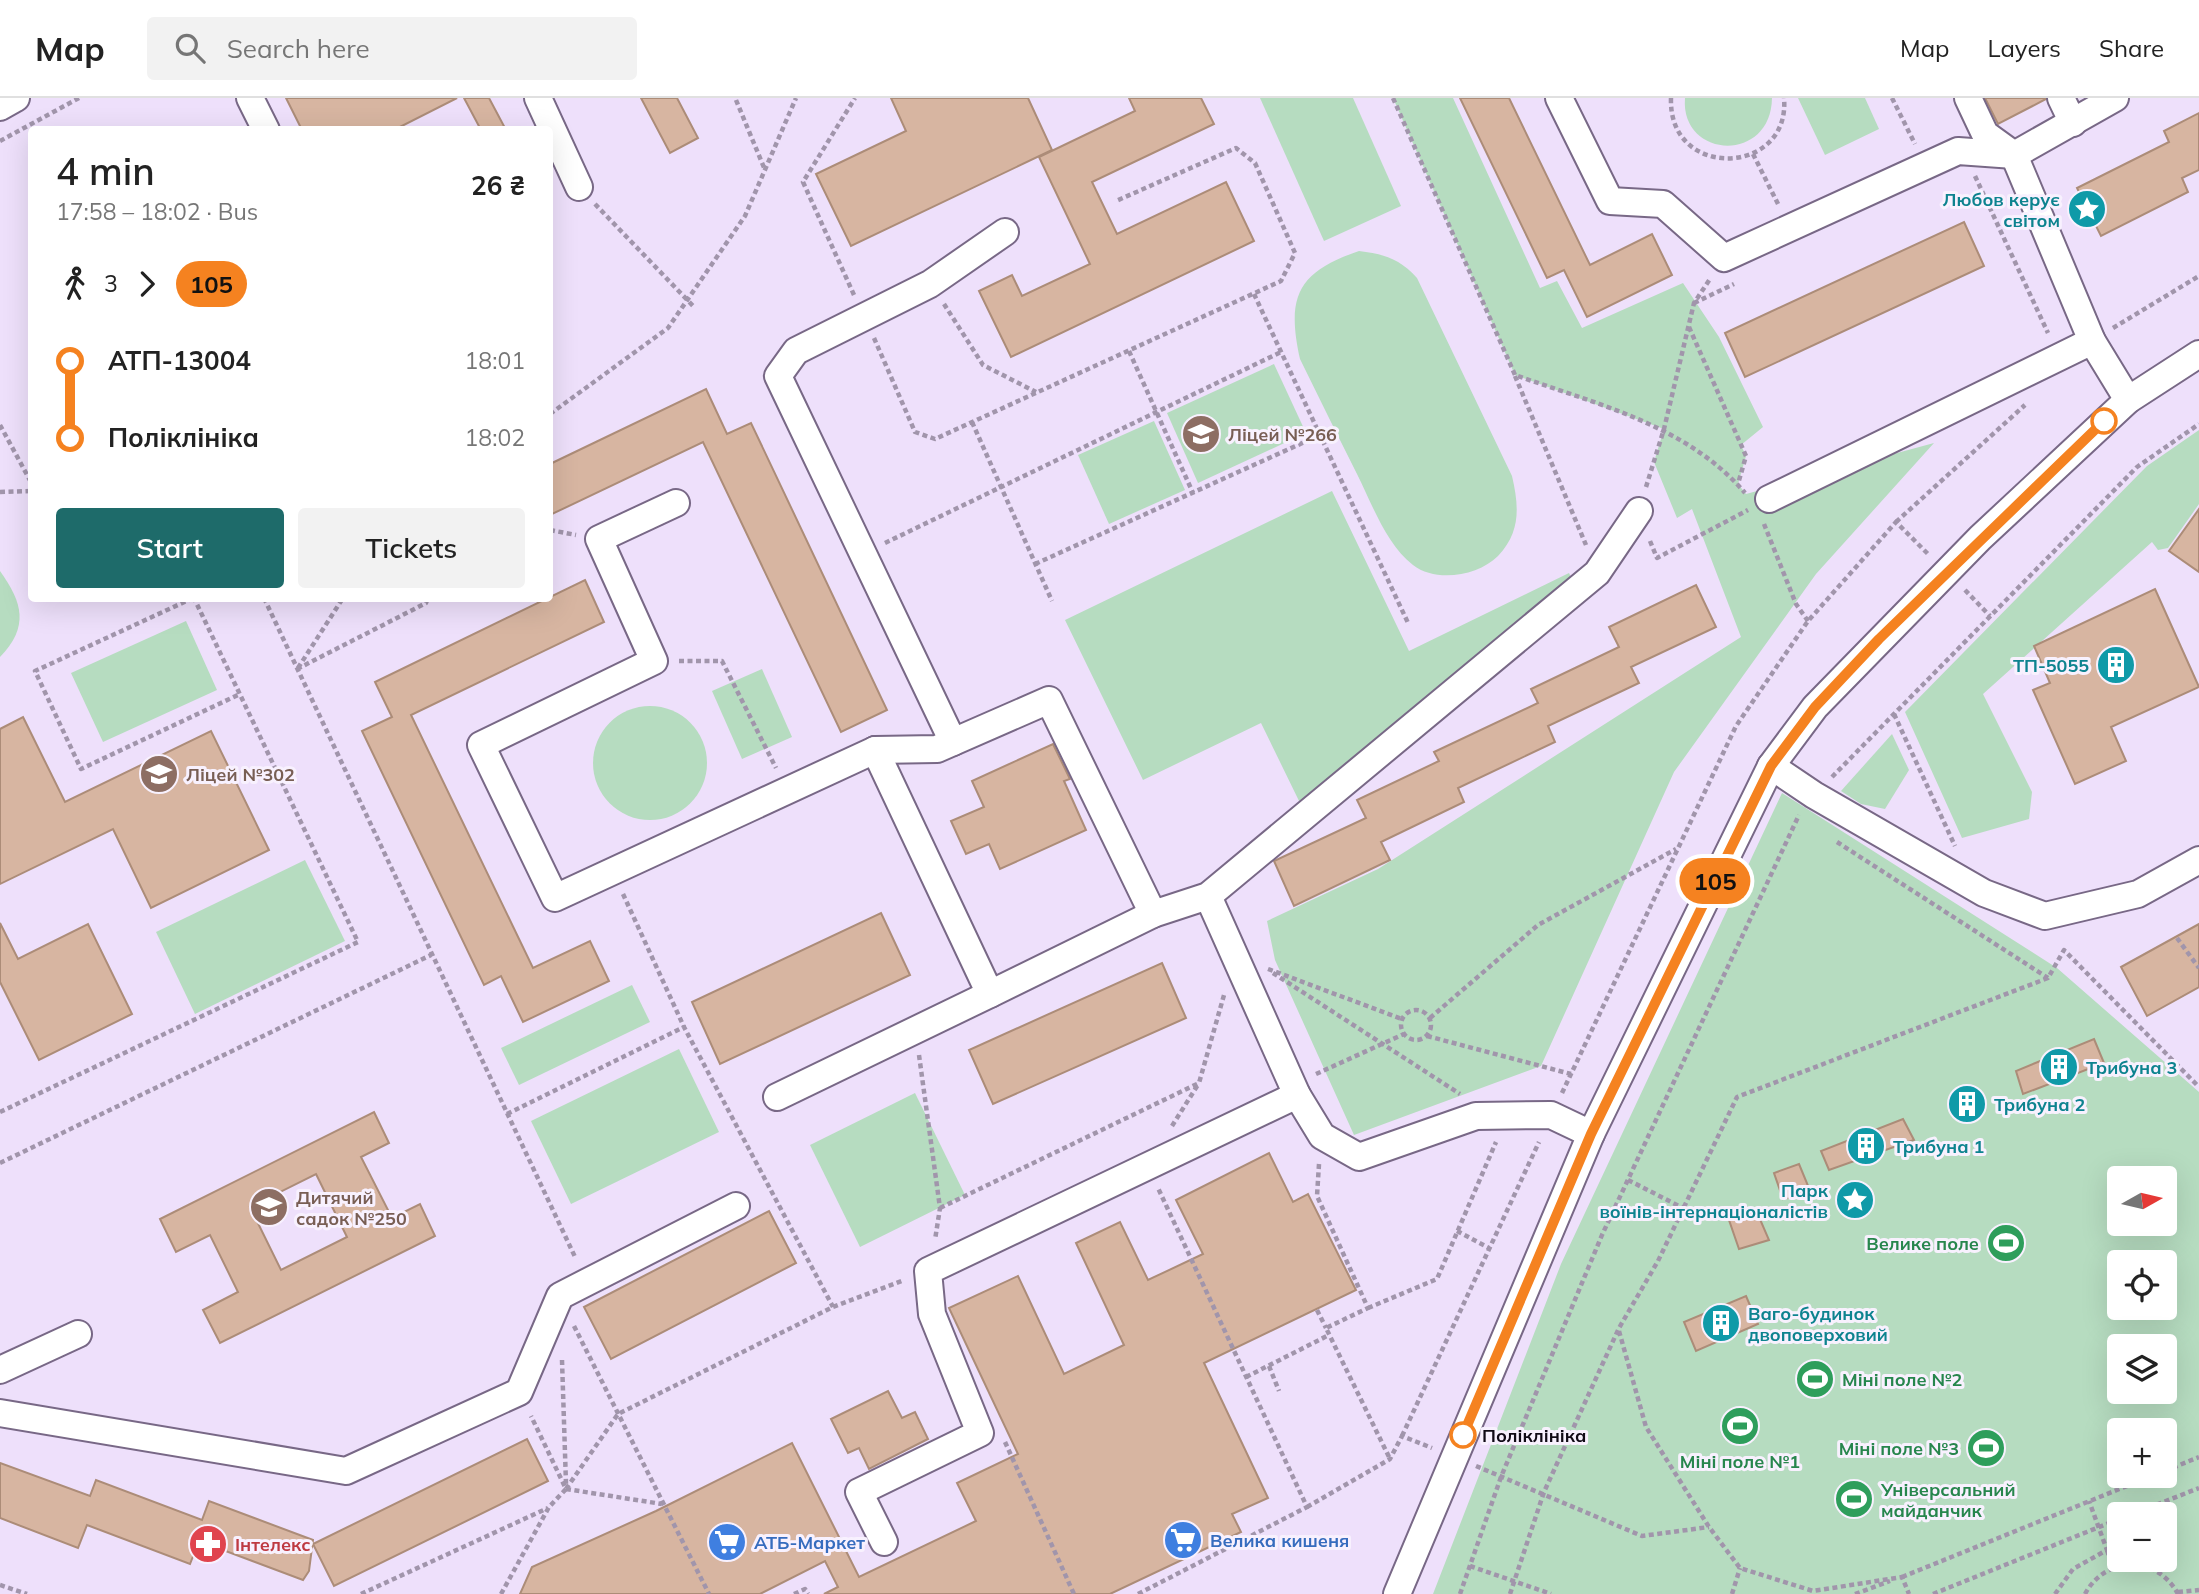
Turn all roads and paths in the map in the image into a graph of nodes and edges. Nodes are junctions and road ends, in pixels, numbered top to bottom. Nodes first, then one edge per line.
1 (16, 98) edge
2 (79, 98) edge
3 (250, 98) edge
4 (538, 98) edge
5 (796, 98) edge
6 (855, 98) edge
7 (1393, 98) edge
8 (1559, 98) edge
9 (1671, 98) edge
10 (1784, 98) edge
11 (1892, 98) edge
12 (1968, 98) edge
13 (2061, 98) edge
14 (2115, 98) edge
15 (736, 100) dead end
16 (0, 107) edge
17 (2073, 123) junction
18 (264, 126) edge
19 (547, 126) edge
20 (0, 141) edge
21 (1753, 154) junction
22 (2014, 155) junction
23 (558, 162) edge
24 (1926, 166) junction
25 (765, 170) junction
26 (1973, 173) dead end
27 (579, 187) joint
28 (1116, 201) dead end
29 (1790, 229) junction
30 (1005, 232) dead end
31 (1724, 258) junction
32 (2199, 276) edge
33 (1745, 279) dead end
34 (930, 284) junction
35 (1254, 294) junction
36 (687, 300) junction
37 (1694, 303) junction
38 (694, 307) dead end
39 (864, 316) junction
40 (1689, 326) junction
41 (2092, 341) junction
42 (1129, 351) junction
43 (1282, 352) junction
44 (2199, 354) edge
45 (2059, 357) junction
46 (1514, 375) junction
47 (1036, 393) junction
48 (2036, 396) dead end
49 (2128, 400) junction
50 (1157, 411) junction
51 (553, 412) edge
52 (972, 422) junction
53 (2199, 424) edge
54 (0, 425) edge
55 (1664, 429) junction
56 (1320, 435) junction
57 (28, 478) edge
58 (1738, 484) junction
59 (999, 486) junction
60 (28, 491) edge
61 (0, 492) edge
62 (1193, 493) junction
63 (1763, 502) junction
64 (676, 503) dead end
65 (1639, 511) junction
66 (1896, 522) dead end
67 (863, 554) junction
68 (1035, 564) junction
69 (1597, 573) junction
70 (1052, 601) dead end
71 (184, 602) edge
72 (195, 602) edge
73 (266, 602) edge
74 (340, 602) edge
75 (426, 602) edge
76 (1808, 621) dead end
77 (1409, 625) dead end
78 (654, 661) junction
79 (297, 669) junction
80 (240, 694) junction
81 (1894, 714) junction
82 (953, 742) junction
83 (875, 750) junction
84 (1771, 766) junction
85 (788, 790) junction
86 (1814, 795) junction
87 (1798, 817) junction
88 (1810, 824) dead end
89 (1832, 839) dead end
90 (1678, 848) dead end
91 (1957, 851) dead end
92 (2199, 860) edge
93 (612, 872) junction
94 (1208, 896) junction
95 (1153, 914) junction
96 (2177, 938) dead end
97 (431, 955) junction
98 (1235, 957) junction
99 (2199, 968) edge
100 (1267, 969) junction
101 (2048, 978) junction
102 (1272, 981) dead end
103 (989, 994) junction
104 (1430, 1018) junction
105 (1402, 1019) junction
106 (684, 1027) junction
107 (916, 1030) junction
108 (1404, 1034) junction
109 (1427, 1036) junction
110 (1381, 1044) junction
111 (1311, 1062) dead end
112 (1316, 1074) junction
113 (1571, 1074) dead end
114 (1321, 1083) dead end
115 (2199, 1087) edge
116 (1297, 1095) junction
117 (1462, 1095) dead end
118 (777, 1097) dead end
119 (0, 1112) edge
120 (507, 1114) junction
121 (1507, 1116) junction
122 (1591, 1134) junction
123 (1322, 1136) junction
124 (0, 1163) edge
125 (1147, 1166) junction
126 (1628, 1180) junction
127 (736, 1206) dead end
128 (940, 1208) junction
129 (1684, 1208) junction
130 (1457, 1231) junction
131 (1489, 1248) dead end
132 (928, 1271) junction
133 (587, 1281) junction
134 (560, 1296) junction
135 (833, 1307) junction
136 (1368, 1308) junction
137 (1317, 1310) dead end
138 (1325, 1328) junction
139 (1619, 1328) junction
140 (78, 1334) dead end
141 (1329, 1335) junction
142 (561, 1351) dead end
143 (1269, 1366) junction
144 (0, 1370) edge
145 (1246, 1377) junction
146 (1279, 1391) dead end
147 (519, 1392) junction
148 (0, 1413) edge
149 (618, 1414) junction
150 (1001, 1433) dead end
151 (1454, 1456) junction
152 (2199, 1457) edge
153 (1390, 1459) junction
154 (2177, 1466) edge
155 (1500, 1477) junction
156 (2122, 1488) edge
157 (2199, 1488) edge
158 (566, 1489) junction
159 (1544, 1492) junction
160 (2089, 1501) junction
161 (2163, 1502) edge
162 (663, 1504) junction
163 (549, 1507) junction
164 (1307, 1507) junction
165 (2107, 1524) edge
166 (1709, 1527) junction
167 (2099, 1527) junction
168 (884, 1542) dead end
169 (2106, 1550) joint
170 (1470, 1566) junction
171 (1741, 1568) junction
172 (2107, 1572) edge
173 (2160, 1572) edge
174 (1902, 1577) junction
175 (1514, 1581) junction
176 (0, 1585) edge
177 (2199, 1590) edge
178 (2178, 1593) edge
179 (27, 1594) edge
180 (361, 1594) edge
181 (501, 1594) edge
182 (709, 1594) edge
183 (793, 1594) edge
184 (808, 1594) edge
185 (1074, 1594) edge
186 (1138, 1594) edge
187 (1397, 1594) edge
188 (1460, 1594) edge
189 (1510, 1594) edge
190 (1516, 1594) edge
191 (1551, 1594) edge
192 (1732, 1594) edge
193 (1855, 1594) edge
194 (1909, 1594) edge
195 (1933, 1594) edge
196 (2054, 1594) edge
197 (2085, 1594) edge

1 - 16 street
2 - 20 path
3 - 18 street
4 - 19 street
5 - 25 path
6 - 39 path
7 - 46 path
8 - 31 street
9 - 21 path
10 - 21 path
11 - 24 path
12 - 22 street
13 - 17 street
14 - 17 street
15 - 25 path
17 - 22 street
21 - 29 path
22 - 24 street
22 - 41 street
23 - 27 street
24 - 29 street
25 - 36 path
26 - 45 path
27 - 36 path
28 - 35 path
29 - 31 street
30 - 34 street
31 - 37 path
32 - 41 path
33 - 37 path
34 - 39 street
34 - 47 path
35 - 42 path
35 - 43 path
36 - 38 path
36 - 51 path
37 - 40 path
39 - 52 path
39 - 67 street
40 - 55 path
40 - 58 path
41 - 45 street
41 - 49 street
42 - 47 path
42 - 50 path
43 - 50 path
43 - 56 path
44 - 49 street
45 - 63 street
46 - 55 path
46 - 69 path
47 - 52 path
48 - 66 path
49 - 84 street
50 - 59 path
50 - 62 path
52 - 59 path
53 - 81 path
54 - 57 path
55 - 58 path
55 - 65 path
56 - 62 path
56 - 77 path
58 - 63 path
59 - 67 path
59 - 68 path
60 - 61 path
62 - 68 path
63 - 65 path
63 - 76 path
64 - 78 street
65 - 69 street
67 - 82 street
68 - 70 path
69 - 94 street
71 - 80 path
72 - 80 path
73 - 79 path
74 - 79 path
75 - 79 path
78 - 85 path
78 - 93 street
79 - 97 path
80 - 119 path
81 - 86 path
81 - 91 path
82 - 83 street
82 - 95 street
83 - 85 street
83 - 103 street
84 - 86 street
84 - 122 street
85 - 93 street
86 - 87 path
86 - 92 street
87 - 88 path
87 - 126 path
89 - 101 path
90 - 104 path
93 - 106 path
94 - 95 street
94 - 98 street
95 - 103 street
96 - 99 path
97 - 120 path
97 - 124 path
98 - 100 path
98 - 116 street
98 - 128 path
100 - 102 path
100 - 105 path
100 - 110 path
101 - 115 path
101 - 129 path
103 - 107 street
104 - 105 path
104 - 109 path
105 - 108 path
106 - 120 path
106 - 135 path
107 - 118 street
107 - 128 path
108 - 109 path
108 - 110 path
109 - 113 path
110 - 112 path
110 - 117 path
111 - 112 path
112 - 114 path
116 - 123 street
116 - 125 street
120 - 133 path
121 - 122 street
121 - 123 street
121 - 130 path
122 - 151 street
123 - 136 path
125 - 132 street
125 - 145 path
126 - 129 path
126 - 155 path
127 - 133 street
128 - 132 path
129 - 139 path
130 - 131 path
130 - 136 path
132 - 135 path
132 - 168 street
133 - 134 street
134 - 147 street
134 - 149 path
135 - 149 path
136 - 138 path
137 - 138 path
138 - 141 path
139 - 159 path
139 - 166 path
140 - 144 street
141 - 143 path
141 - 153 path
142 - 158 path
143 - 145 path
143 - 146 path
145 - 164 path
147 - 148 street
147 - 158 path
149 - 158 path
149 - 162 path
150 - 185 path
151 - 153 path
151 - 155 path
151 - 187 street
152 - 154 path
153 - 164 path
155 - 159 path
155 - 170 path
156 - 160 path
157 - 161 path
158 - 162 path
158 - 163 path
159 - 166 path
159 - 175 path
160 - 167 path
160 - 174 path
162 - 182 path
163 - 180 path
163 - 181 path
164 - 186 path
165 - 167 path
166 - 171 path
167 - 169 path
167 - 195 path
169 - 196 path
170 - 175 path
170 - 188 path
171 - 174 path
171 - 192 path
172 - 197 path
173 - 178 path
174 - 193 path
174 - 194 path
175 - 189 path
175 - 190 path
175 - 191 path
176 - 179 path
177 - 178 path
183 - 184 path

